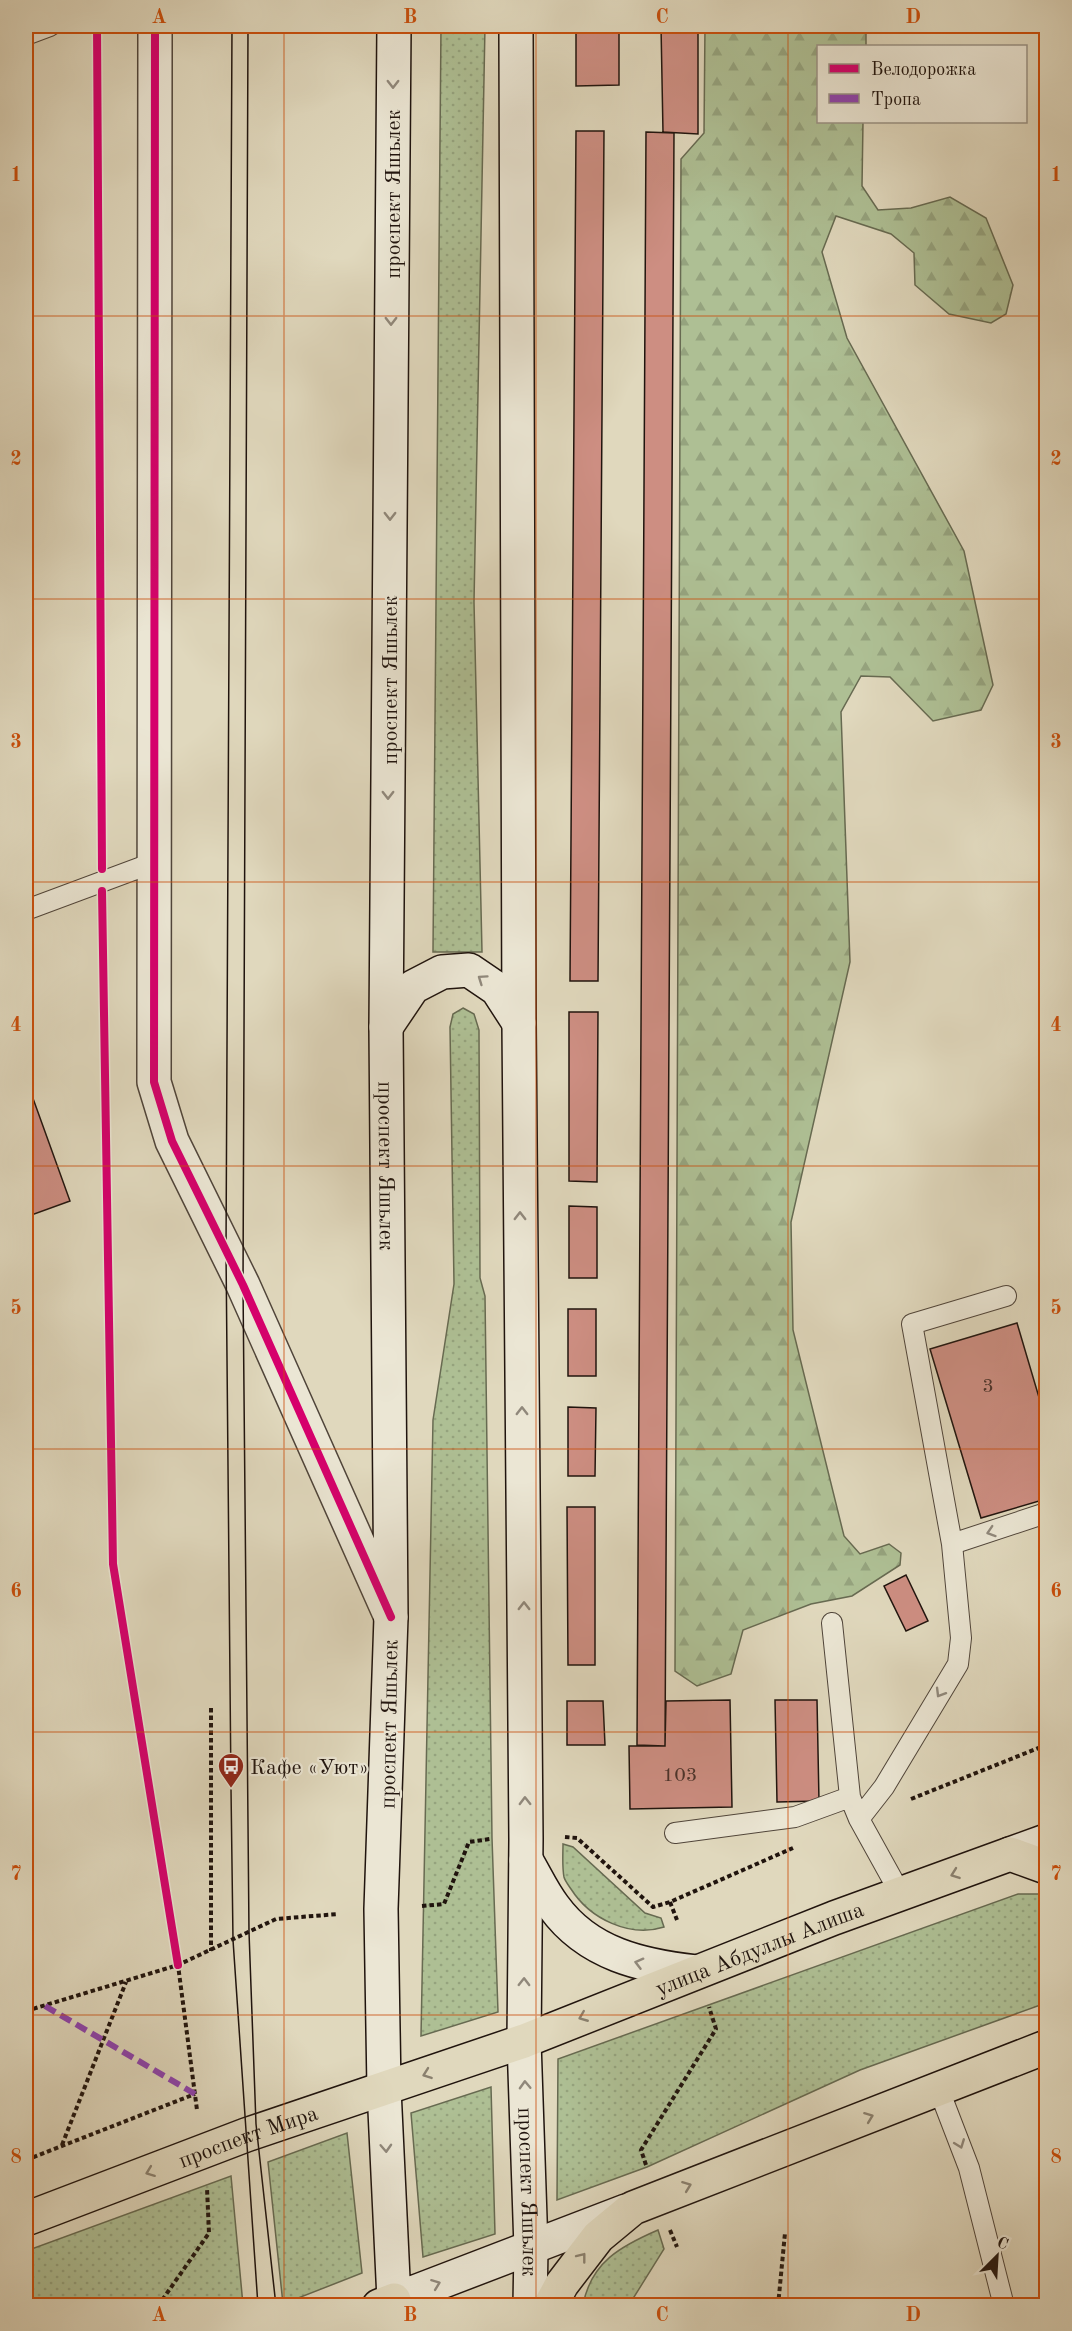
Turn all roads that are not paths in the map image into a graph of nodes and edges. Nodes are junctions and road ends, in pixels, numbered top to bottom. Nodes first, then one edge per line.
1 (50, 26) edge
2 (155, 26) edge
3 (394, 26) edge
4 (516, 26) edge
5 (26, 35) edge
6 (155, 862) junction
7 (26, 910) edge
8 (519, 1023) junction
9 (386, 1027) junction
10 (1006, 1296) dead end
11 (1047, 1513) edge
12 (952, 1544) junction
13 (390, 1617) junction
14 (832, 1623) dead end
15 (850, 1797) junction
16 (860, 1819) junction
17 (675, 1833) dead end
18 (1047, 1841) edge
19 (1010, 1854) junction
20 (525, 1859) junction
21 (1047, 1867) edge
22 (900, 1893) junction
23 (696, 1972) junction
24 (524, 2041) junction
25 (1047, 2047) edge
26 (471, 2058) joint
27 (384, 2089) junction
28 (939, 2090) junction
29 (633, 2208) junction
30 (26, 2219) edge
31 (531, 2248) junction
32 (389, 2304) edge
33 (530, 2306) edge
34 (550, 2306) edge
35 (1004, 2306) edge

1 - 5 lane
2 - 6 main road
3 -> 9 main road, проспект Яшьлек
4 - 8 main road, проспект Яшьлек
6 - 7 lane
6 - 13 main road
8 -> 9 main road
20 -> 8 main road, проспект Яшьлек
9 - 13 main road, проспект Яшьлек
10 - 12 lane
11 -> 12 lane
12 -> 16 lane
13 - 27 main road, проспект Яшьлек
14 - 15 lane
15 - 16 lane
15 - 17 lane
16 - 22 lane
18 - 19 main road, улица Абдуллы Алиша
19 - 21 main road
19 -> 22 main road, улица Абдуллы Алиша
23 -> 20 main road
24 -> 20 main road, проспект Яшьлек
22 - 23 main road, улица Абдуллы Алиша
23 -> 24 main road, улица Абдуллы Алиша
24 - 26 main road, улица Абдуллы Алиша
31 -> 24 main road, проспект Яшьлек
25 - 28 main road
26 -> 27 main road, проспект Мира
27 -> 30 main road, проспект Мира
27 -> 32 main road, проспект Яшьлек
29 -> 28 main road
28 -> 35 lane
29 - 31 main road
34 -> 29 main road
32 -> 31 main road
31 - 33 main road, проспект Яшьлек

